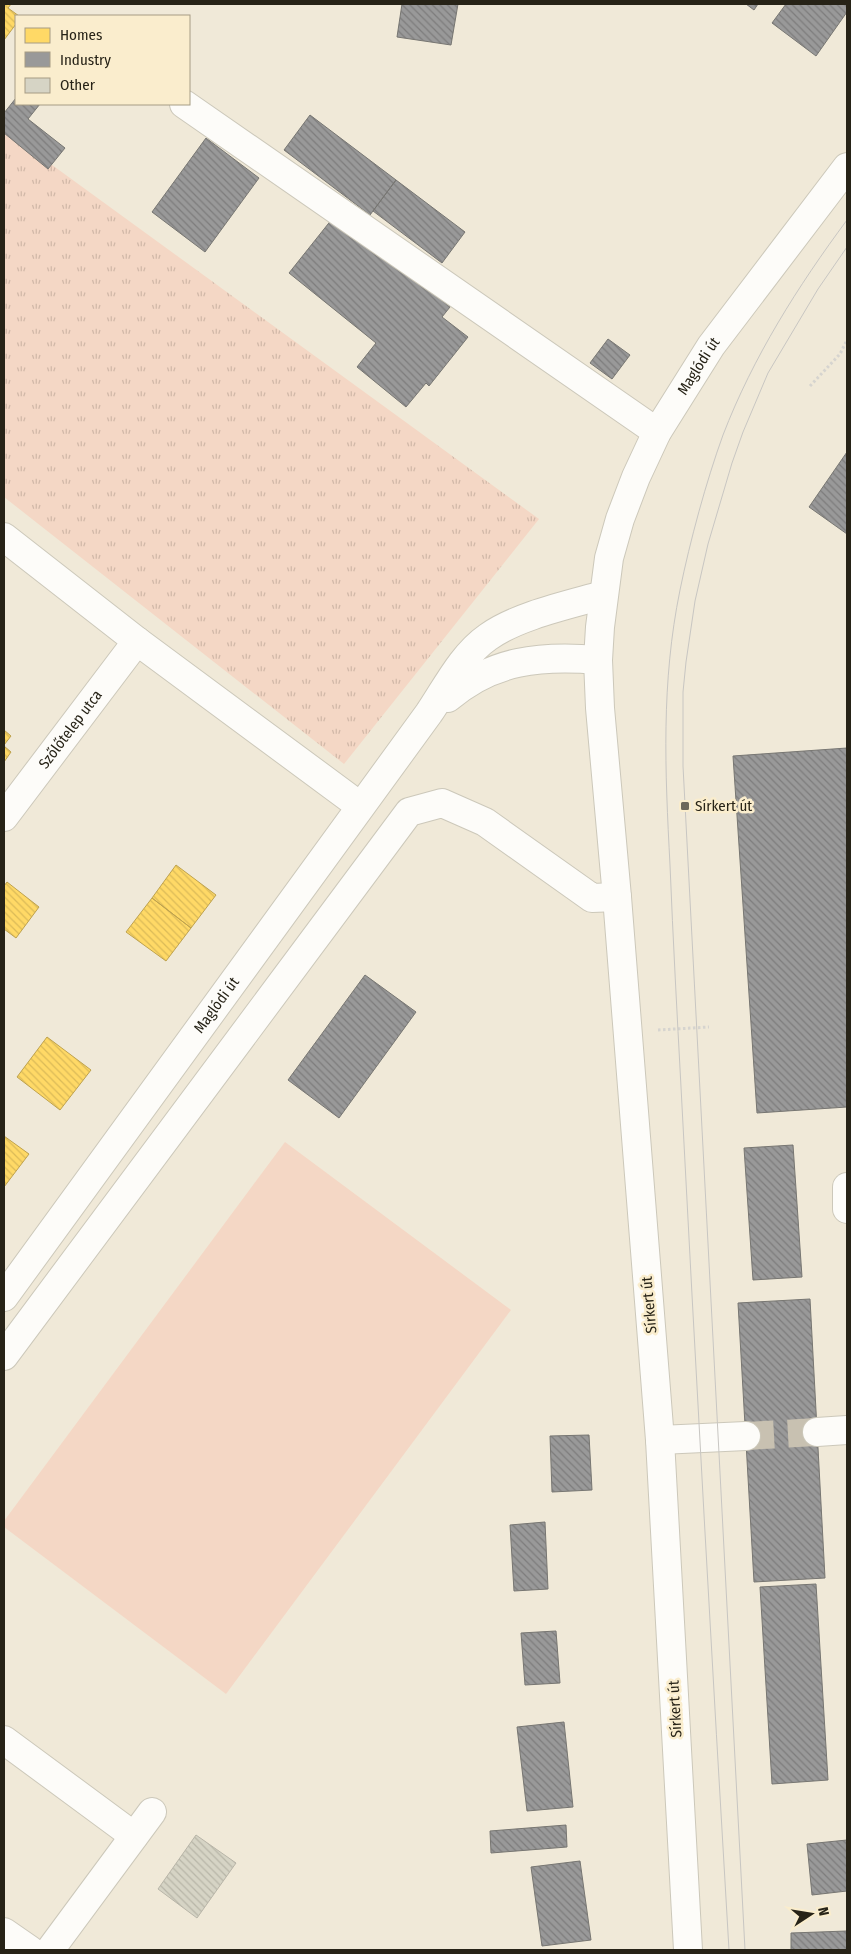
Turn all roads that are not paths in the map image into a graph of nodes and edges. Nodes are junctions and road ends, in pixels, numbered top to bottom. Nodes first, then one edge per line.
1 (185, 105) edge
2 (847, 167) edge
3 (656, 432) junction
4 (4, 536) edge
5 (603, 595) junction
6 (137, 641) junction
7 (598, 660) junction
8 (429, 713) junction
9 (360, 806) junction
10 (4, 817) edge
11 (617, 897) junction
12 (847, 1187) edge
13 (847, 1209) edge
14 (4, 1297) edge
15 (4, 1356) edge
16 (847, 1430) edge
17 (817, 1432) tunnel mouth
18 (746, 1436) tunnel mouth
19 (660, 1440) junction
20 (4, 1740) edge
21 (152, 1812) dead end
22 (134, 1836) junction
23 (4, 1932) edge
24 (30, 1950) edge
25 (50, 1950) edge
26 (688, 1950) edge

1 - 3 street
2 - 3 street, Maglódi út
3 - 5 street, Maglódi út
4 - 6 street
5 - 7 street, Maglódi út
5 - 8 street, Maglódi út
6 - 9 street
6 - 10 street, Szőlőtelep utca
7 - 8 street, Maglódi út
7 - 11 street, Sírkert út
8 - 9 street, Maglódi út
9 - 14 street, Maglódi út
11 - 15 street
11 - 19 street, Sírkert út
12 - 13 street
16 - 17 street
18 - 19 street
19 - 26 street, Sírkert út
20 - 22 street
21 - 22 street
22 - 25 street
23 - 24 street

